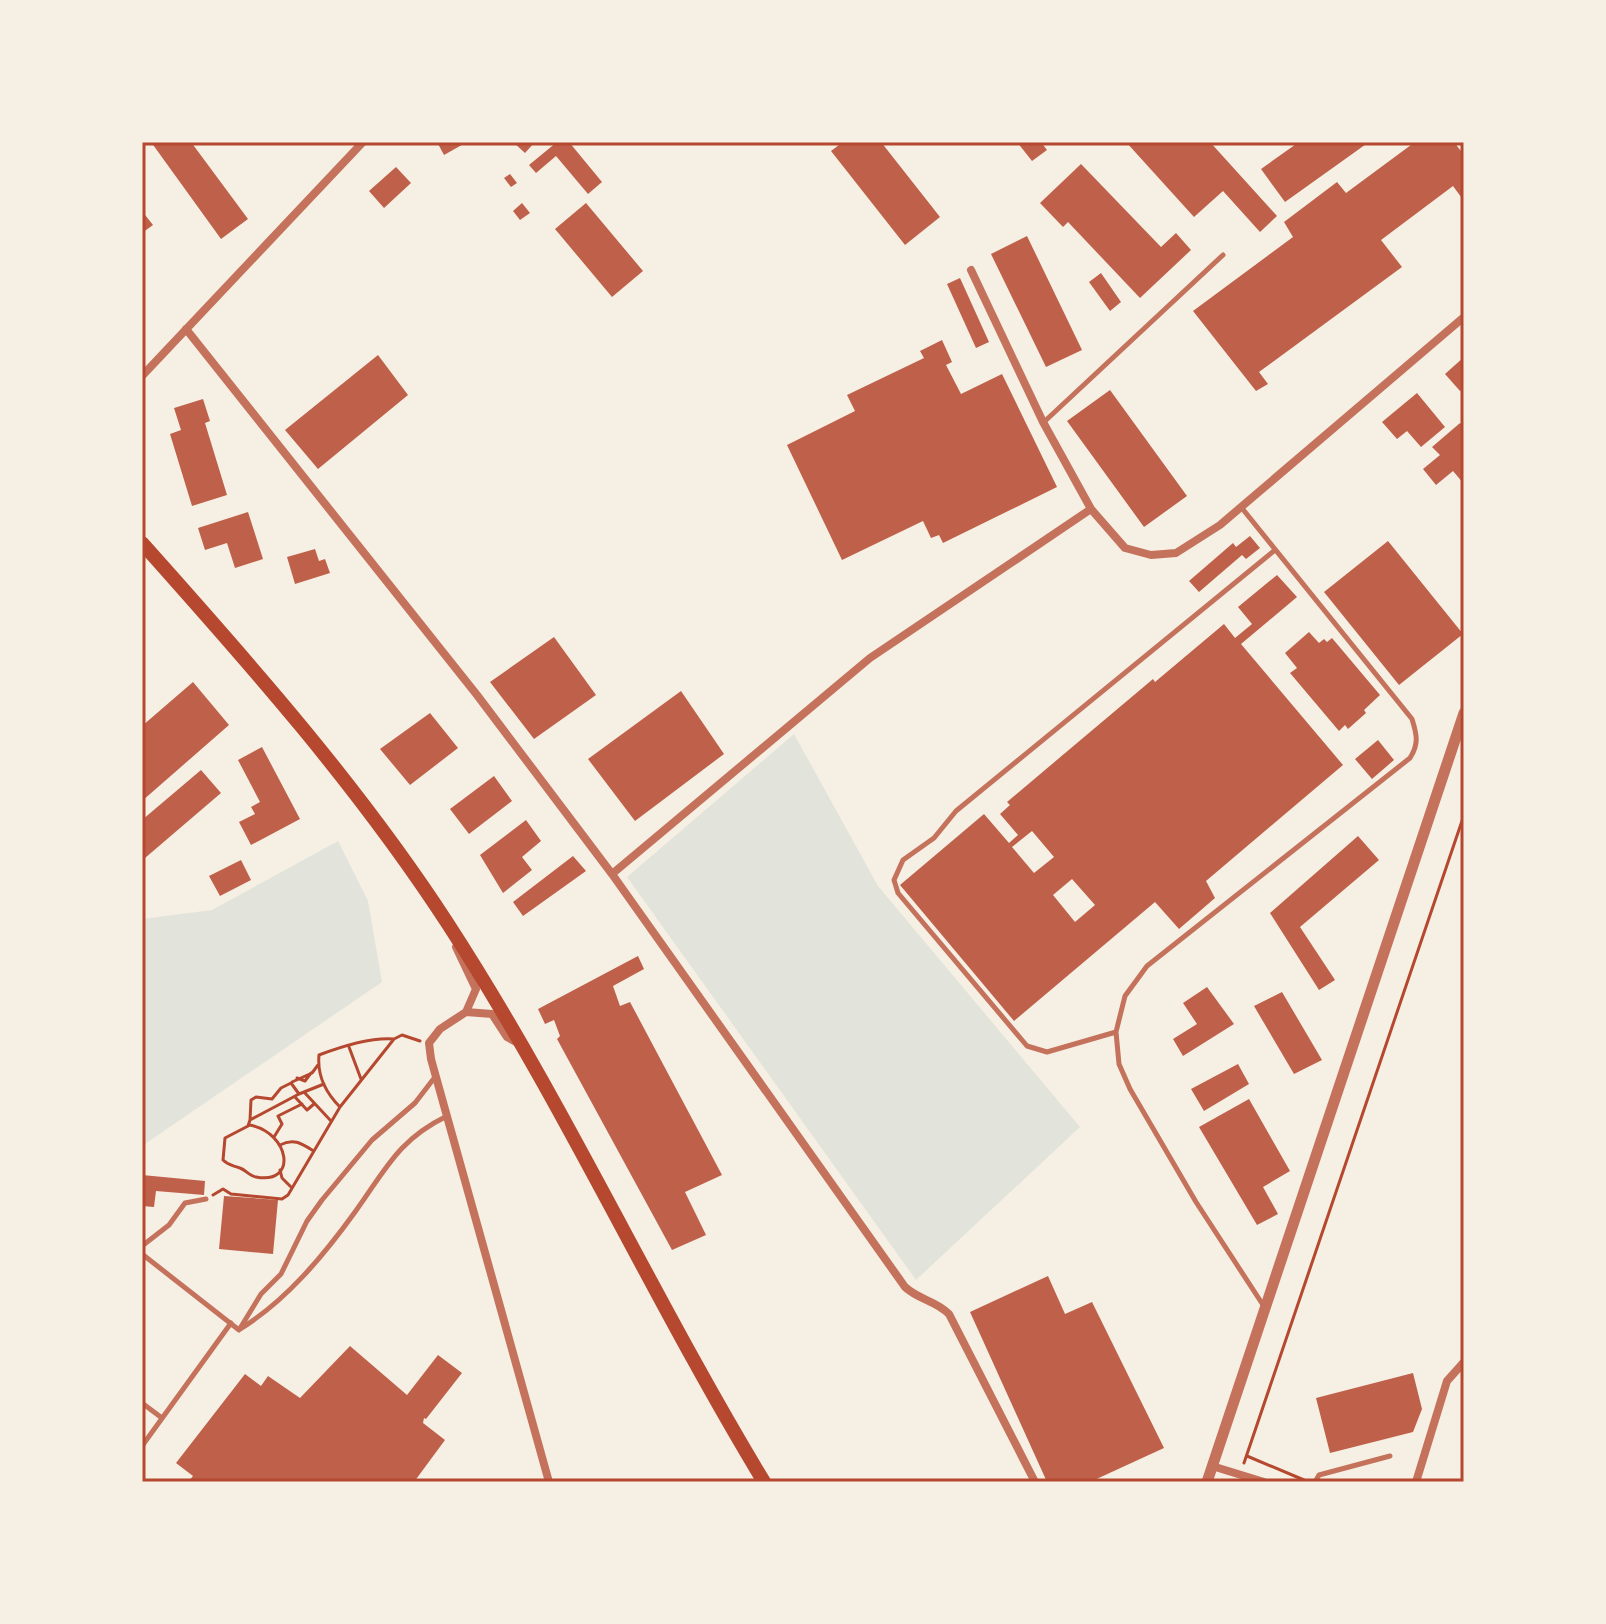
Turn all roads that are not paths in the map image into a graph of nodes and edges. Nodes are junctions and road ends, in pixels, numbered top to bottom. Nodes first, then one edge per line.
1 (363, 142) edge
2 (1223, 255) dead end
3 (971, 270) dead end
4 (1464, 317) edge
5 (186, 329) junction
6 (142, 376) edge
7 (1043, 422) junction
8 (1241, 507) junction
9 (1091, 509) junction
10 (142, 543) edge
11 (1275, 550) junction
12 (1464, 713) edge
13 (612, 874) junction
14 (449, 925) junction
15 (466, 1012) junction
16 (1116, 1032) junction
17 (523, 1045) junction
18 (436, 1076) junction
19 (447, 1116) junction
20 (206, 1199) road end
21 (142, 1246) edge
22 (142, 1254) edge
23 (1266, 1309) junction
24 (231, 1323) junction
25 (239, 1330) junction
26 (1464, 1362) edge
27 (142, 1403) edge
28 (162, 1418) junction
29 (142, 1446) edge
30 (1390, 1456) dead end
31 (1212, 1466) junction
32 (549, 1482) edge
33 (764, 1482) edge
34 (1035, 1482) edge
35 (1207, 1482) edge
36 (1264, 1482) edge
37 (1315, 1482) edge
38 (1416, 1482) edge

1 - 5 street
2 - 7 lane
3 - 7 street
4 - 8 street
5 - 6 street
5 - 13 street
7 - 9 street
8 - 9 street
8 - 11 lane
9 - 13 street
10 - 14 main road
11 - 16 lane
11 - 16 lane
12 - 23 street
13 - 34 street
14 - 15 street
14 - 17 main road
15 - 17 street
15 - 18 street
16 - 23 lane
17 - 33 main road
18 - 19 street
18 - 25 lane
19 - 25 lane
19 - 32 street
20 - 21 lane
22 - 24 lane
23 - 31 street
24 - 25 lane
24 - 28 lane
26 - 38 street
27 - 28 lane
28 - 29 lane
30 - 37 lane
31 - 35 street
31 - 36 street

